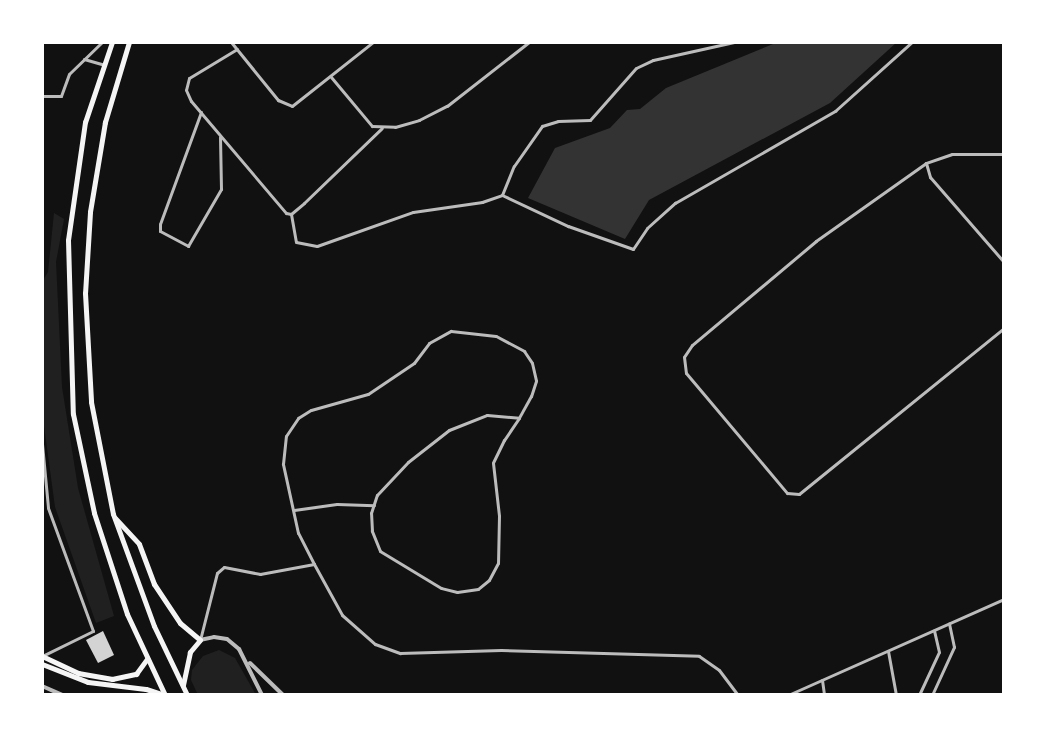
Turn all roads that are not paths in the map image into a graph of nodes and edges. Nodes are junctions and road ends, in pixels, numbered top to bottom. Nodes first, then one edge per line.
1 (102, 42) edge
2 (112, 42) edge
3 (129, 42) edge
4 (231, 42) edge
5 (373, 42) edge
6 (529, 42) edge
7 (734, 42) edge
8 (912, 42) edge
9 (237, 49) junction
10 (84, 59) junction
11 (102, 64) junction
12 (331, 77) junction
13 (42, 96) edge
14 (201, 112) junction
15 (382, 128) junction
16 (220, 134) junction
17 (1004, 154) edge
18 (926, 163) junction
19 (502, 195) junction
20 (291, 214) junction
21 (1004, 262) edge
22 (1004, 328) edge
23 (519, 418) junction
24 (42, 444) edge
25 (374, 505) junction
26 (48, 508) junction
27 (292, 510) junction
28 (42, 511) edge
29 (113, 514) junction
30 (314, 564) junction
31 (1004, 599) edge
32 (949, 624) junction
33 (934, 631) junction
34 (200, 640) junction
35 (888, 651) junction
36 (42, 656) edge
37 (147, 659) junction
38 (248, 662) junction
39 (42, 664) edge
40 (822, 680) junction
41 (42, 686) edge
42 (182, 687) junction
43 (262, 693) edge
44 (62, 695) edge
45 (164, 695) edge
46 (187, 695) edge
47 (283, 695) edge
48 (738, 695) edge
49 (788, 695) edge
50 (824, 695) edge
51 (896, 695) edge
52 (919, 695) edge
53 (932, 695) edge

1 - 10 street
2 - 11 main road
3 - 29 main road
4 - 9 street
5 - 12 street
6 - 15 street
7 - 19 street
8 - 19 street
9 - 12 street
9 - 14 street
10 - 11 street
10 - 13 street
11 - 37 main road
12 - 15 street
14 - 16 street
14 - 16 street
15 - 20 street
16 - 20 street
17 - 18 street
18 - 21 street
18 - 22 street
19 - 20 street
23 - 25 street
23 - 25 street
23 - 27 street
24 - 26 street
25 - 27 street
26 - 28 street
26 - 36 street
27 - 30 street
29 - 34 main road
29 - 42 main road
30 - 34 street
30 - 48 street
31 - 32 street
32 - 33 street
32 - 53 street
33 - 35 street
33 - 52 street
34 - 38 street
34 - 42 main road
35 - 40 street
35 - 51 street
36 - 37 main road
37 - 45 main road
38 - 43 street
38 - 47 street
39 - 45 main road
40 - 49 street
40 - 50 street
41 - 44 street
42 - 46 main road

